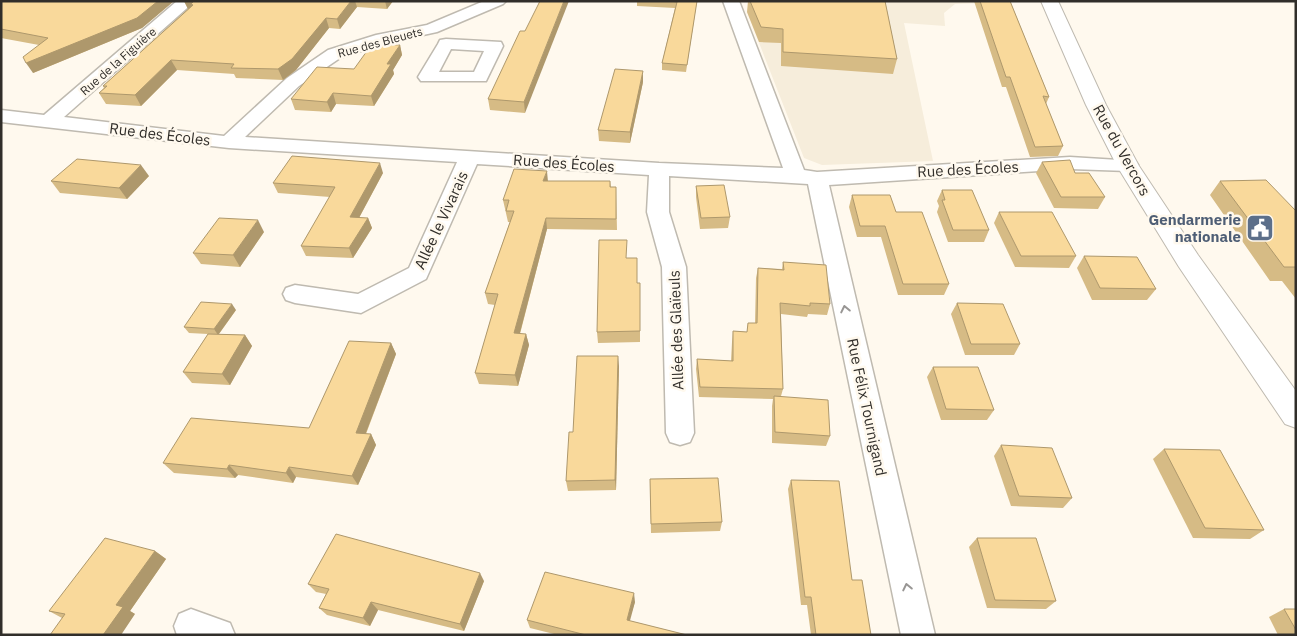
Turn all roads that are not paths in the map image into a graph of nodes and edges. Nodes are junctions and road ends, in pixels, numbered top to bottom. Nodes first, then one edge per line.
1 (188, 1) edge
2 (498, 1) edge
3 (730, 1) edge
4 (1049, 1) edge
5 (432, 29) junction
6 (446, 44) dead end
7 (1, 116) edge
8 (49, 121) junction
9 (229, 142) junction
10 (470, 157) junction
11 (1128, 165) junction
12 (660, 169) junction
13 (806, 177) junction
14 (295, 294) dead end
15 (1296, 415) edge
16 (680, 433) dead end
17 (918, 635) edge

1 - 8 street, Rue de la Figuière
2 - 5 street, Rue des Bleuets
3 - 13 street, Rue Félix Tournigand
4 - 11 street, Rue du Vercors
5 - 6 street
5 - 9 street, Rue des Bleuets
7 - 8 street, Rue des Écoles
8 - 9 street, Rue des Écoles
9 - 10 street, Rue des Écoles
10 - 12 street, Rue des Écoles
10 - 14 street, Allée le Vivarais
11 - 13 street, Rue des Écoles
11 - 15 street, Rue du Vercors
12 - 13 street, Rue des Écoles
12 - 16 street, Allée des Glaïeuls
17 -> 13 street, Rue Félix Tournigand

